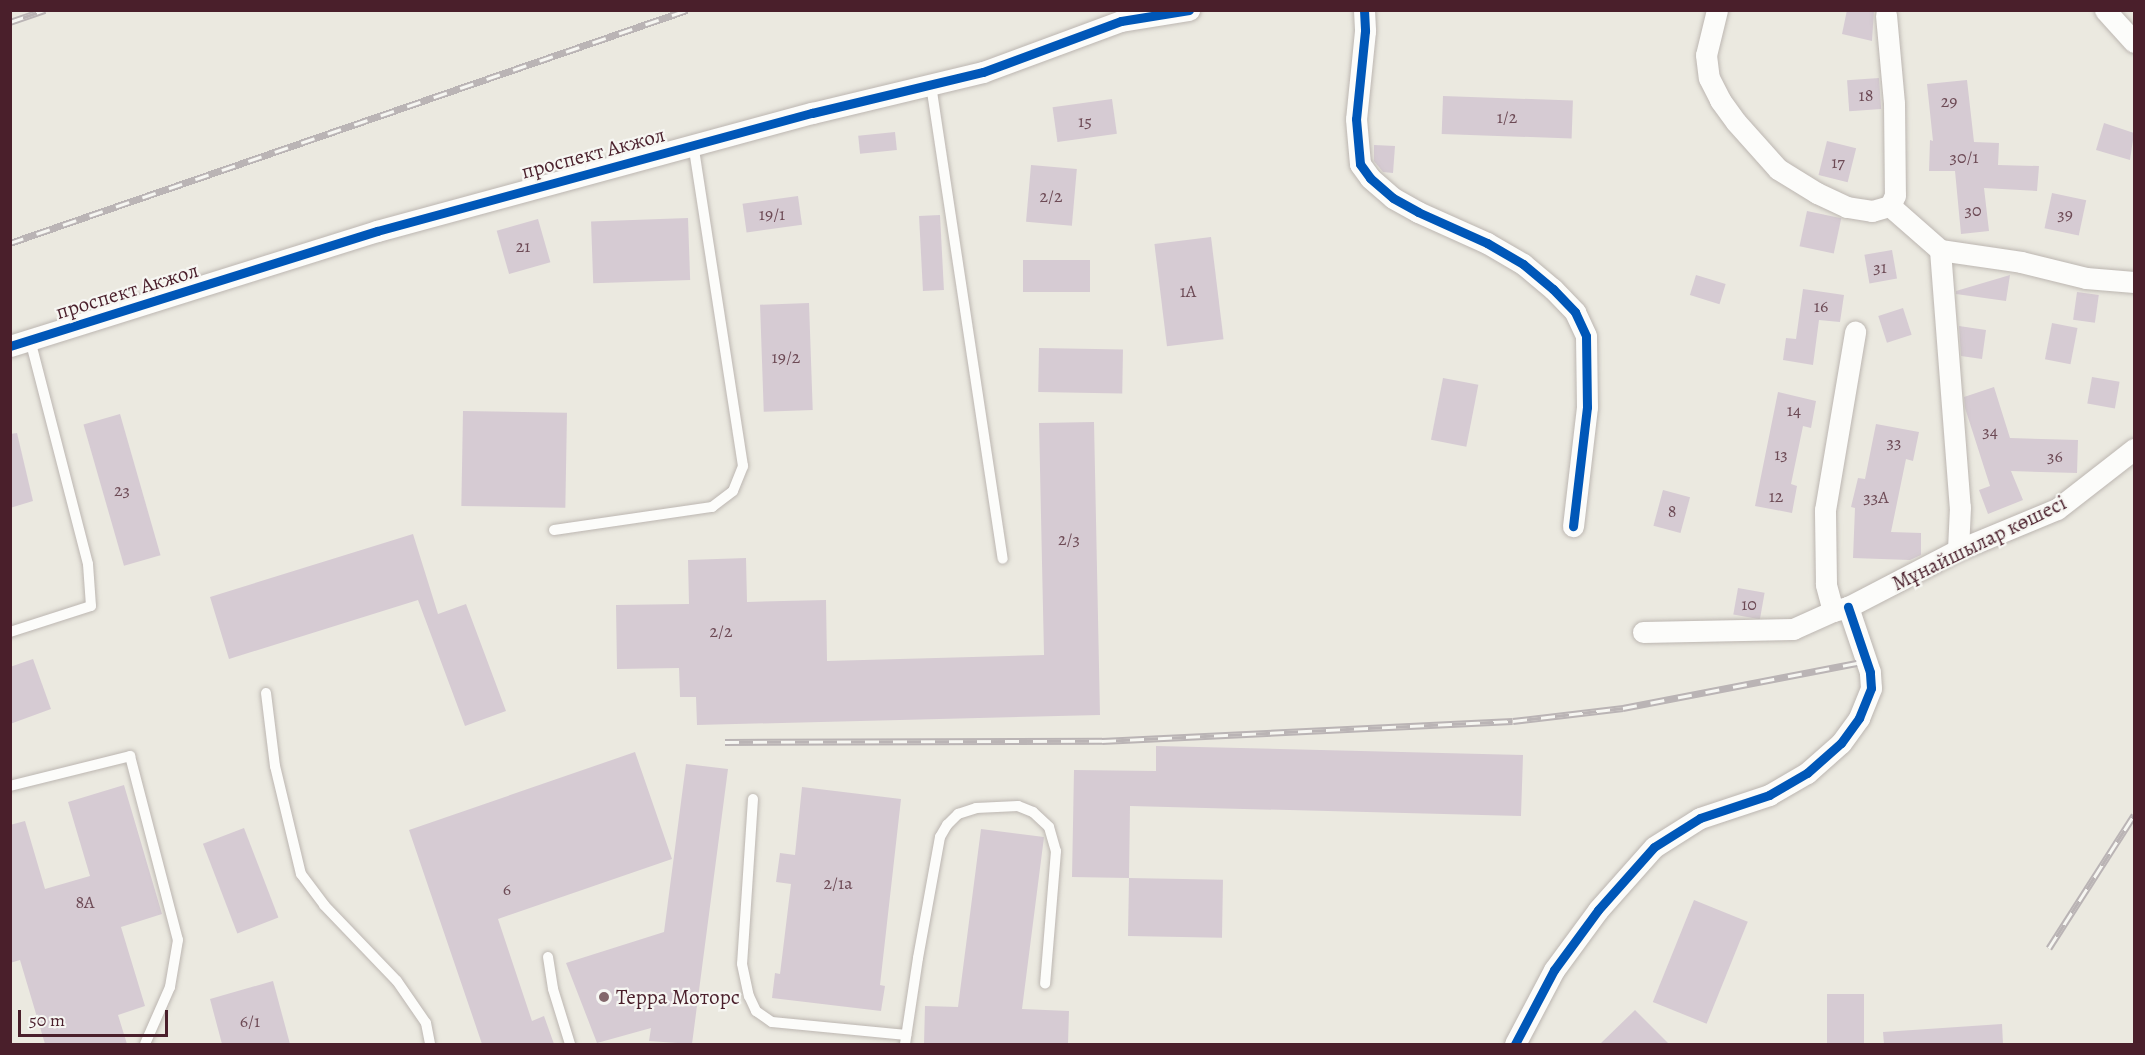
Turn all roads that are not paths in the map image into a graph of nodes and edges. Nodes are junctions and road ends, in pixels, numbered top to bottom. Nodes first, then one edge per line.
1 (1189, 10) edge
2 (1364, 10) edge
3 (1717, 10) edge
4 (2105, 10) edge
5 (1886, 15) dead end
6 (2134, 42) edge
7 (931, 85) junction
8 (693, 144) junction
9 (1890, 206) junction
10 (1940, 250) junction
11 (2134, 282) edge
12 (1855, 332) dead end
13 (20, 343) edge
14 (2134, 449) edge
15 (1573, 526) dead end
16 (554, 530) dead end
17 (1958, 550) junction
18 (1003, 559) dead end
19 (1840, 609) junction
20 (10, 632) edge
21 (1643, 632) dead end
22 (266, 693) dead end
23 (10, 786) edge
24 (753, 799) dead end
25 (548, 957) dead end
26 (1046, 984) dead end
27 (906, 1040) edge
28 (145, 1044) edge
29 (430, 1044) edge
30 (570, 1044) edge
31 (1515, 1044) edge

1 - 7 street, проспект Акжол
2 - 15 street
3 - 9 street
4 - 6 street
5 - 9 street
7 - 8 street, проспект Акжол
7 - 18 lane
8 - 13 street, проспект Акжол
8 - 16 lane
9 - 10 street
10 - 11 street
10 - 17 street
12 - 19 street
13 - 20 lane
14 - 17 street, Мұнайшылар көшесі
17 - 19 street, Мұнайшылар көшесі
19 - 21 street, Мұнайшылар көшесі
19 - 31 street
22 - 29 lane
23 - 28 lane
24 - 27 lane
25 - 30 lane
26 - 27 lane

